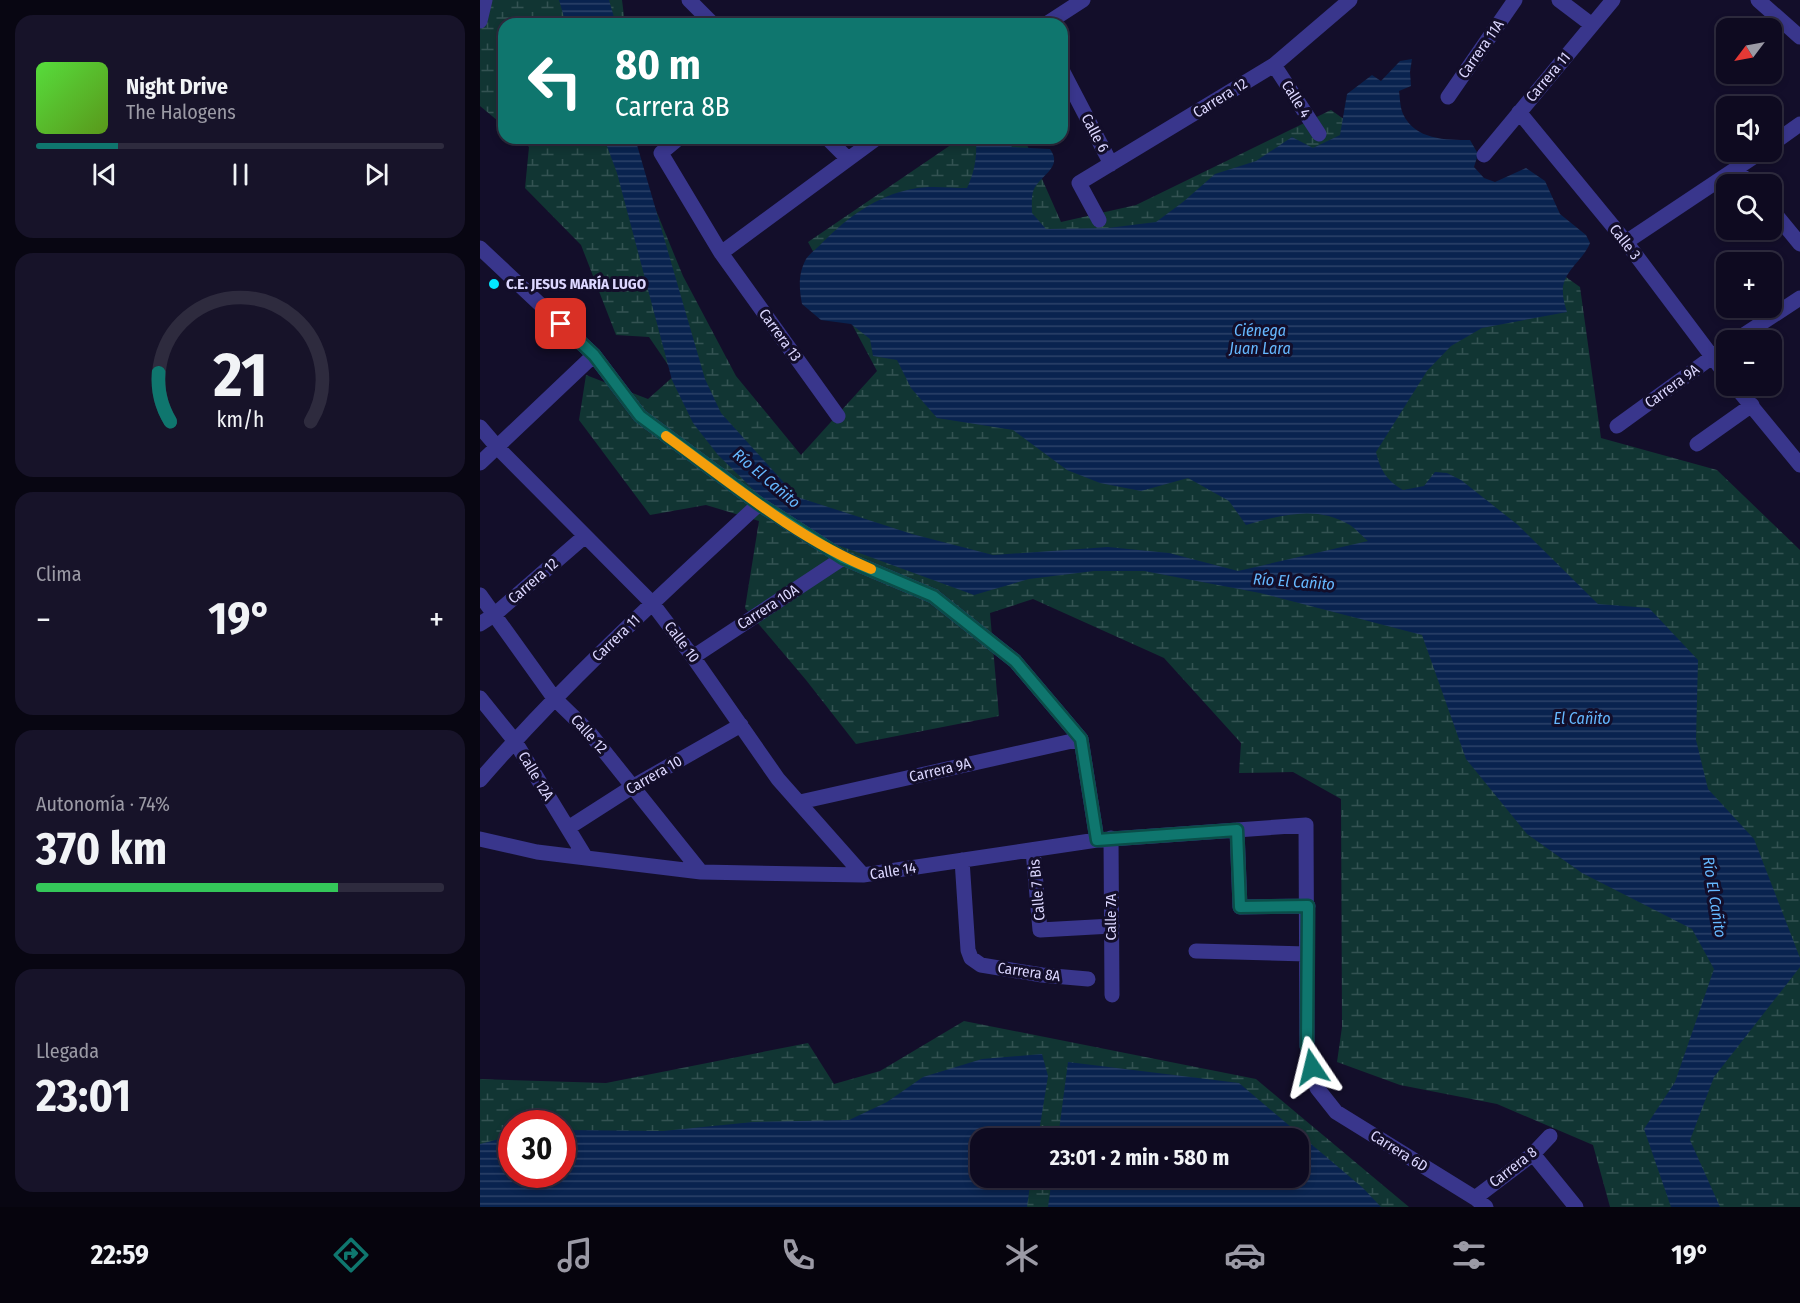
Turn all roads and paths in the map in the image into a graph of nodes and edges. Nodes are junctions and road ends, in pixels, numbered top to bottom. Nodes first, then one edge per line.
1 (485, 0) edge
2 (689, 0) edge
3 (1083, 0) edge
4 (1350, 0) edge
5 (1515, 0) edge
6 (1559, 0) edge
7 (1613, 0) edge
8 (1758, 0) edge
9 (708, 18) edge
10 (1055, 18) edge
11 (480, 21) edge
12 (1592, 25) junction
13 (1800, 37) edge
14 (1274, 64) junction
15 (1068, 82) edge
16 (1448, 97) dead end
17 (1519, 112) junction
18 (1800, 124) edge
19 (1319, 134) dead end
20 (1782, 137) edge
21 (672, 144) edge
22 (833, 144) edge
23 (869, 144) edge
24 (1484, 155) dead end
25 (848, 159) junction
26 (1746, 162) edge
27 (1111, 164) junction
28 (1736, 169) junction
29 (1741, 174) edge
30 (1099, 220) dead end
31 (1782, 222) edge
32 (1626, 242) junction
33 (1800, 244) edge
34 (480, 248) edge
35 (721, 253) junction
36 (1800, 298) edge
37 (1751, 330) edge
38 (1716, 354) edge
39 (594, 355) junction
40 (1712, 357) junction
41 (1716, 362) edge
42 (1744, 396) edge
43 (1752, 405) junction
44 (838, 416) dead end
45 (1617, 426) dead end
46 (480, 427) edge
47 (1697, 444) dead end
48 (498, 448) junction
49 (480, 463) edge
50 (1800, 465) edge
51 (759, 504) junction
52 (585, 536) junction
53 (843, 558) junction
54 (480, 595) edge
55 (652, 603) junction
56 (494, 615) junction
57 (480, 624) edge
58 (693, 657) junction
59 (480, 698) edge
60 (554, 698) junction
61 (741, 725) junction
62 (1081, 739) junction
63 (514, 740) junction
64 (480, 780) edge
65 (632, 787) junction
66 (800, 802) junction
67 (568, 828) junction
68 (1237, 830) junction
69 (480, 838) edge
70 (1104, 839) junction
71 (1034, 850) junction
72 (586, 858) junction
73 (962, 860) junction
74 (701, 872) junction
75 (863, 875) junction
76 (1308, 906) junction
77 (1112, 926) junction
78 (1196, 951) dead end
79 (1307, 954) junction
80 (1088, 979) dead end
81 (1112, 995) dead end
82 (1550, 1136) dead end
83 (1533, 1154) junction
84 (1480, 1202) edge
85 (1576, 1207) edge

1 - 11 street
2 - 9 street
3 - 10 street
4 - 14 street, Carrera 12
5 - 16 street, Carrera 11A
6 - 12 street
7 - 12 street, Carrera 11
8 - 13 street
12 - 17 street, Carrera 11
14 - 19 street, Calle 4
14 - 27 street, Carrera 12
15 - 27 street, Calle 6
17 - 24 street, Carrera 11
17 - 32 street, Calle 3
18 - 20 street
21 - 35 street, Carrera 13
22 - 25 street
23 - 25 street
25 - 35 street
26 - 28 street
27 - 30 street, Carrera 12
28 - 29 street
28 - 32 street
31 - 33 street
32 - 40 street, Calle 3
34 - 39 street
35 - 44 street, Carrera 13
36 - 37 street
38 - 40 street, Carrera 9A
39 - 48 street
39 - 51 street
40 - 41 street, Calle 3
40 - 45 street, Carrera 9A
42 - 43 street
43 - 47 street
43 - 50 street
46 - 48 street, Calle 10
48 - 49 street
48 - 52 street, Calle 10
51 - 53 street
51 - 55 street, Carrera 11
52 - 55 street, Calle 10
52 - 56 street, Carrera 12
53 - 58 street, Carrera 10A
53 - 62 street
54 - 56 street, Calle 12
55 - 58 street, Calle 10
55 - 60 street, Carrera 11
56 - 57 street, Carrera 12
56 - 60 street, Calle 12
58 - 61 street, Calle 10
59 - 63 street, Calle 12A
60 - 63 street, Carrera 11
60 - 65 street, Calle 12
61 - 65 street, Carrera 10
61 - 66 street, Calle 10
62 - 66 street, Carrera 9A
62 - 70 street, Calle 7A
63 - 64 street, Carrera 11
63 - 67 street, Calle 12A
65 - 67 street, Carrera 10
65 - 74 street, Calle 12
66 - 75 street, Calle 10
67 - 72 street, Calle 12A
68 - 70 street, Calle 14
68 - 76 street
68 - 76 street, Calle 14
69 - 72 street, Calle 14
70 - 71 street, Calle 14
70 - 77 street, Calle 7A
71 - 73 street, Calle 14
71 - 77 street, Calle 7 Bis
72 - 74 street, Calle 14
73 - 75 street, Calle 14
73 - 80 street, Carrera 8A
74 - 75 street, Calle 14
76 - 79 street
77 - 81 street, Calle 7A
78 - 79 street
79 - 84 street, Carrera 6D
82 - 83 street, Carrera 8
83 - 84 street, Carrera 8
83 - 85 street

